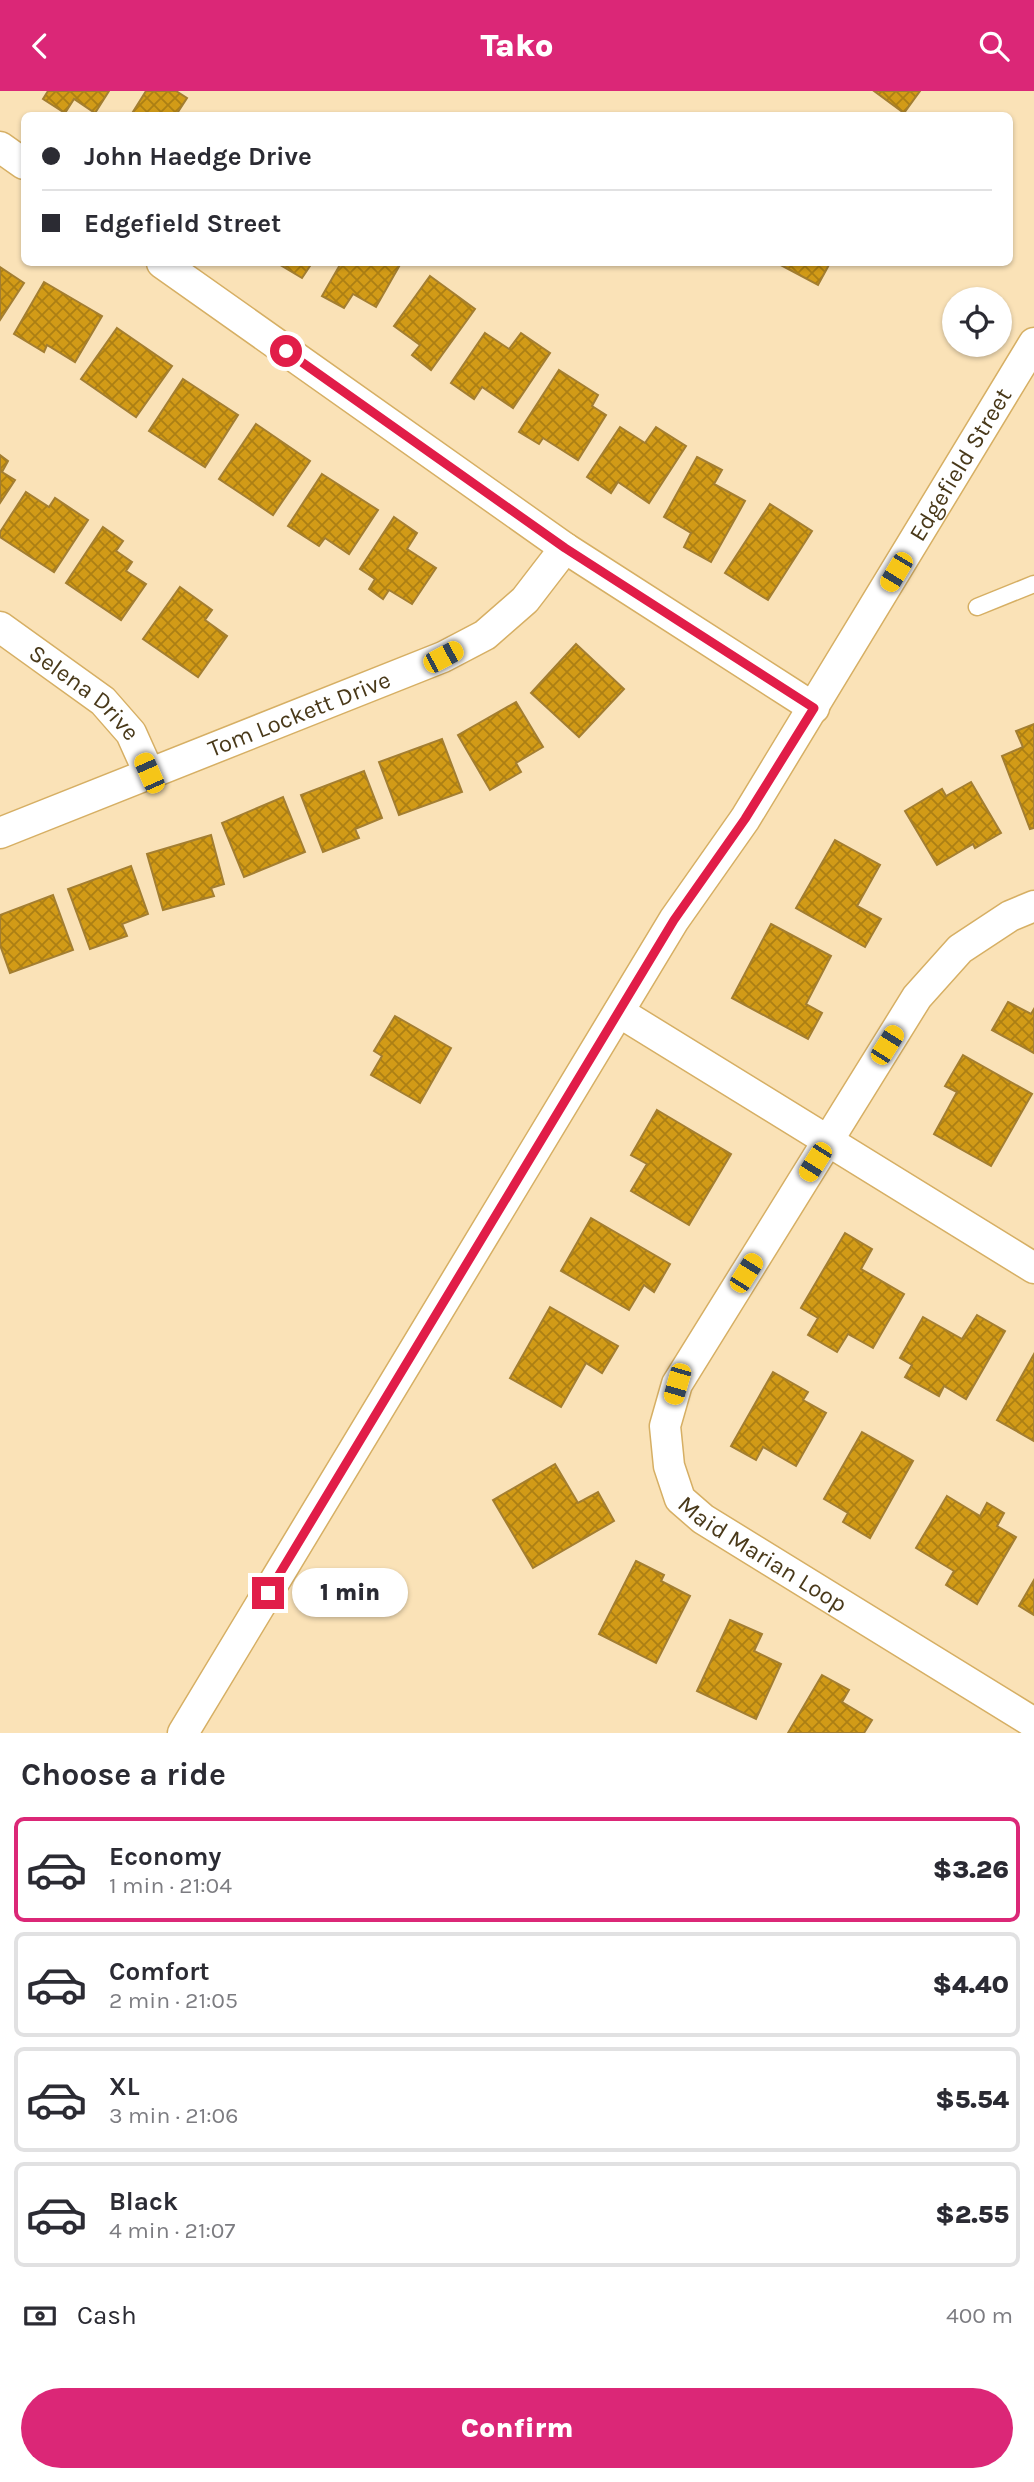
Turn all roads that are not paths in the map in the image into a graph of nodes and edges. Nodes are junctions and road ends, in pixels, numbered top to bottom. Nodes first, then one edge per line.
1 (0, 147) edge
2 (21, 162) edge
3 (166, 266) edge
4 (1033, 347) edge
5 (565, 548) junction
6 (1034, 584) edge
7 (977, 607) dead end
8 (0, 627) edge
9 (814, 708) junction
10 (149, 773) junction
11 (0, 833) edge
12 (1034, 906) edge
13 (620, 1012) junction
14 (829, 1140) junction
15 (1034, 1268) edge
16 (1034, 1723) edge
17 (183, 1733) edge

1 - 2 street
3 - 5 street
4 - 9 street, Edgefield Street
5 - 9 street
5 - 10 street, Tom Lockett Drive
6 - 7 lane
8 - 10 street, Selena Drive
9 - 13 street, Edgefield Street
10 - 11 street, Tom Lockett Drive
12 - 14 street, Maid Marian Loop
13 - 14 street
13 - 17 street, Edgefield Street
14 - 15 street
14 - 16 street, Maid Marian Loop

